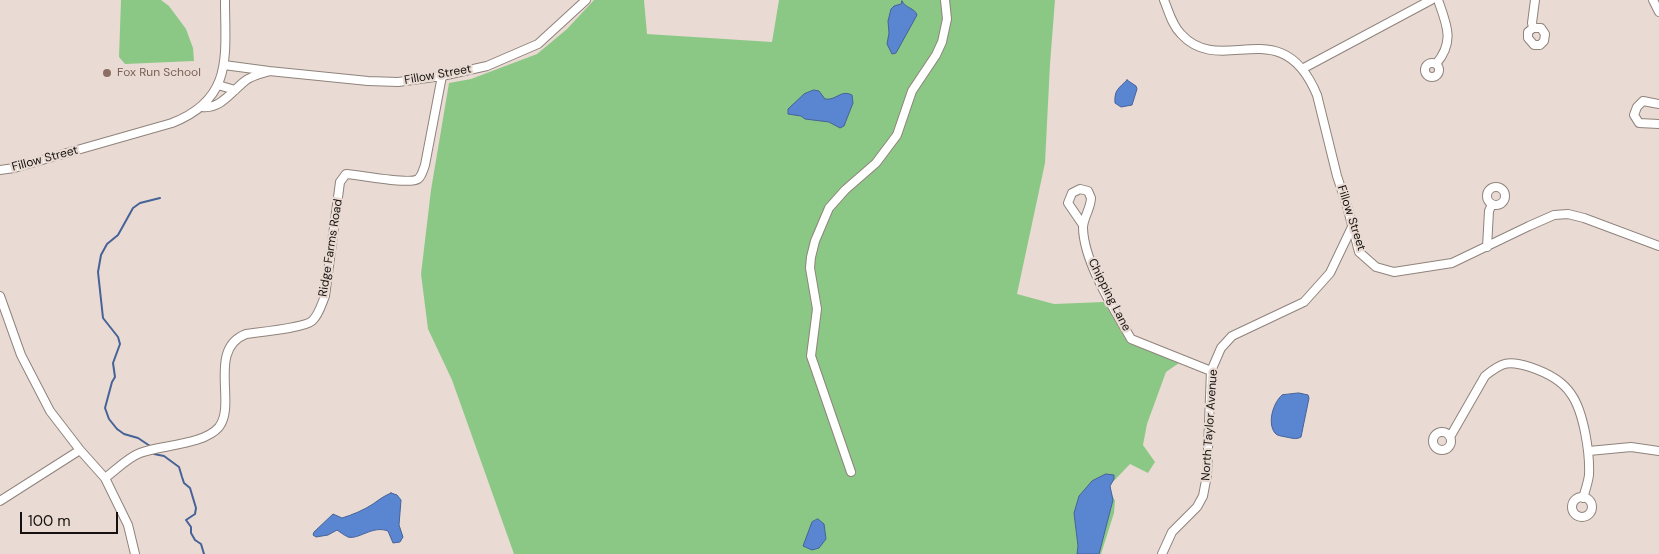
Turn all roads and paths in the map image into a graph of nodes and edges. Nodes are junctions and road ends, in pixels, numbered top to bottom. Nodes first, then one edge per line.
1 (225, 0) edge
2 (586, 0) edge
3 (945, 0) edge
4 (1431, 0) edge
5 (1438, 0) edge
6 (1535, 0) edge
7 (1653, 0) edge
8 (1164, 1) edge
9 (1659, 12) edge
10 (1533, 28) dead end
11 (1436, 64) dead end
12 (224, 65) junction
13 (1302, 68) junction
14 (269, 71) junction
15 (442, 76) junction
16 (218, 85) junction
17 (235, 90) junction
18 (1659, 104) edge
19 (202, 107) junction
20 (1659, 124) edge
21 (0, 170) edge
22 (1492, 204) dead end
23 (1083, 225) dead end
24 (1352, 227) junction
25 (1659, 246) edge
26 (1487, 247) junction
27 (0, 296) edge
28 (1212, 371) junction
29 (1450, 436) dead end
30 (80, 450) junction
31 (1589, 450) junction
32 (1659, 451) edge
33 (851, 472) dead end
34 (105, 478) junction
35 (1583, 498) dead end
36 (0, 501) edge
37 (135, 554) edge
38 (1162, 554) edge

1 - 12 street
2 - 15 street, Fillow Street
3 - 33 street
4 - 13 street
5 - 11 street
6 - 10 street
7 - 9 street
8 - 13 street, Fillow Street
12 - 14 street, Fillow Street
12 - 16 street, Fillow Street
13 - 24 street, Fillow Street
14 - 15 street, Fillow Street
14 - 17 street, Fillow Street
15 - 34 street, Ridge Farms Road
16 - 17 street
16 - 19 street, Fillow Street
17 - 19 street, Fillow Street
18 - 20 street
19 - 21 street, Fillow Street
22 - 26 street
23 - 28 street, Chipping Lane
24 - 26 street, Fillow Street
24 - 28 street, North Taylor Avenue
25 - 26 street, Fillow Street
27 - 30 street
28 - 38 street, North Taylor Avenue
29 - 31 street
30 - 34 street
30 - 36 street
31 - 32 street
31 - 35 street
34 - 37 street

